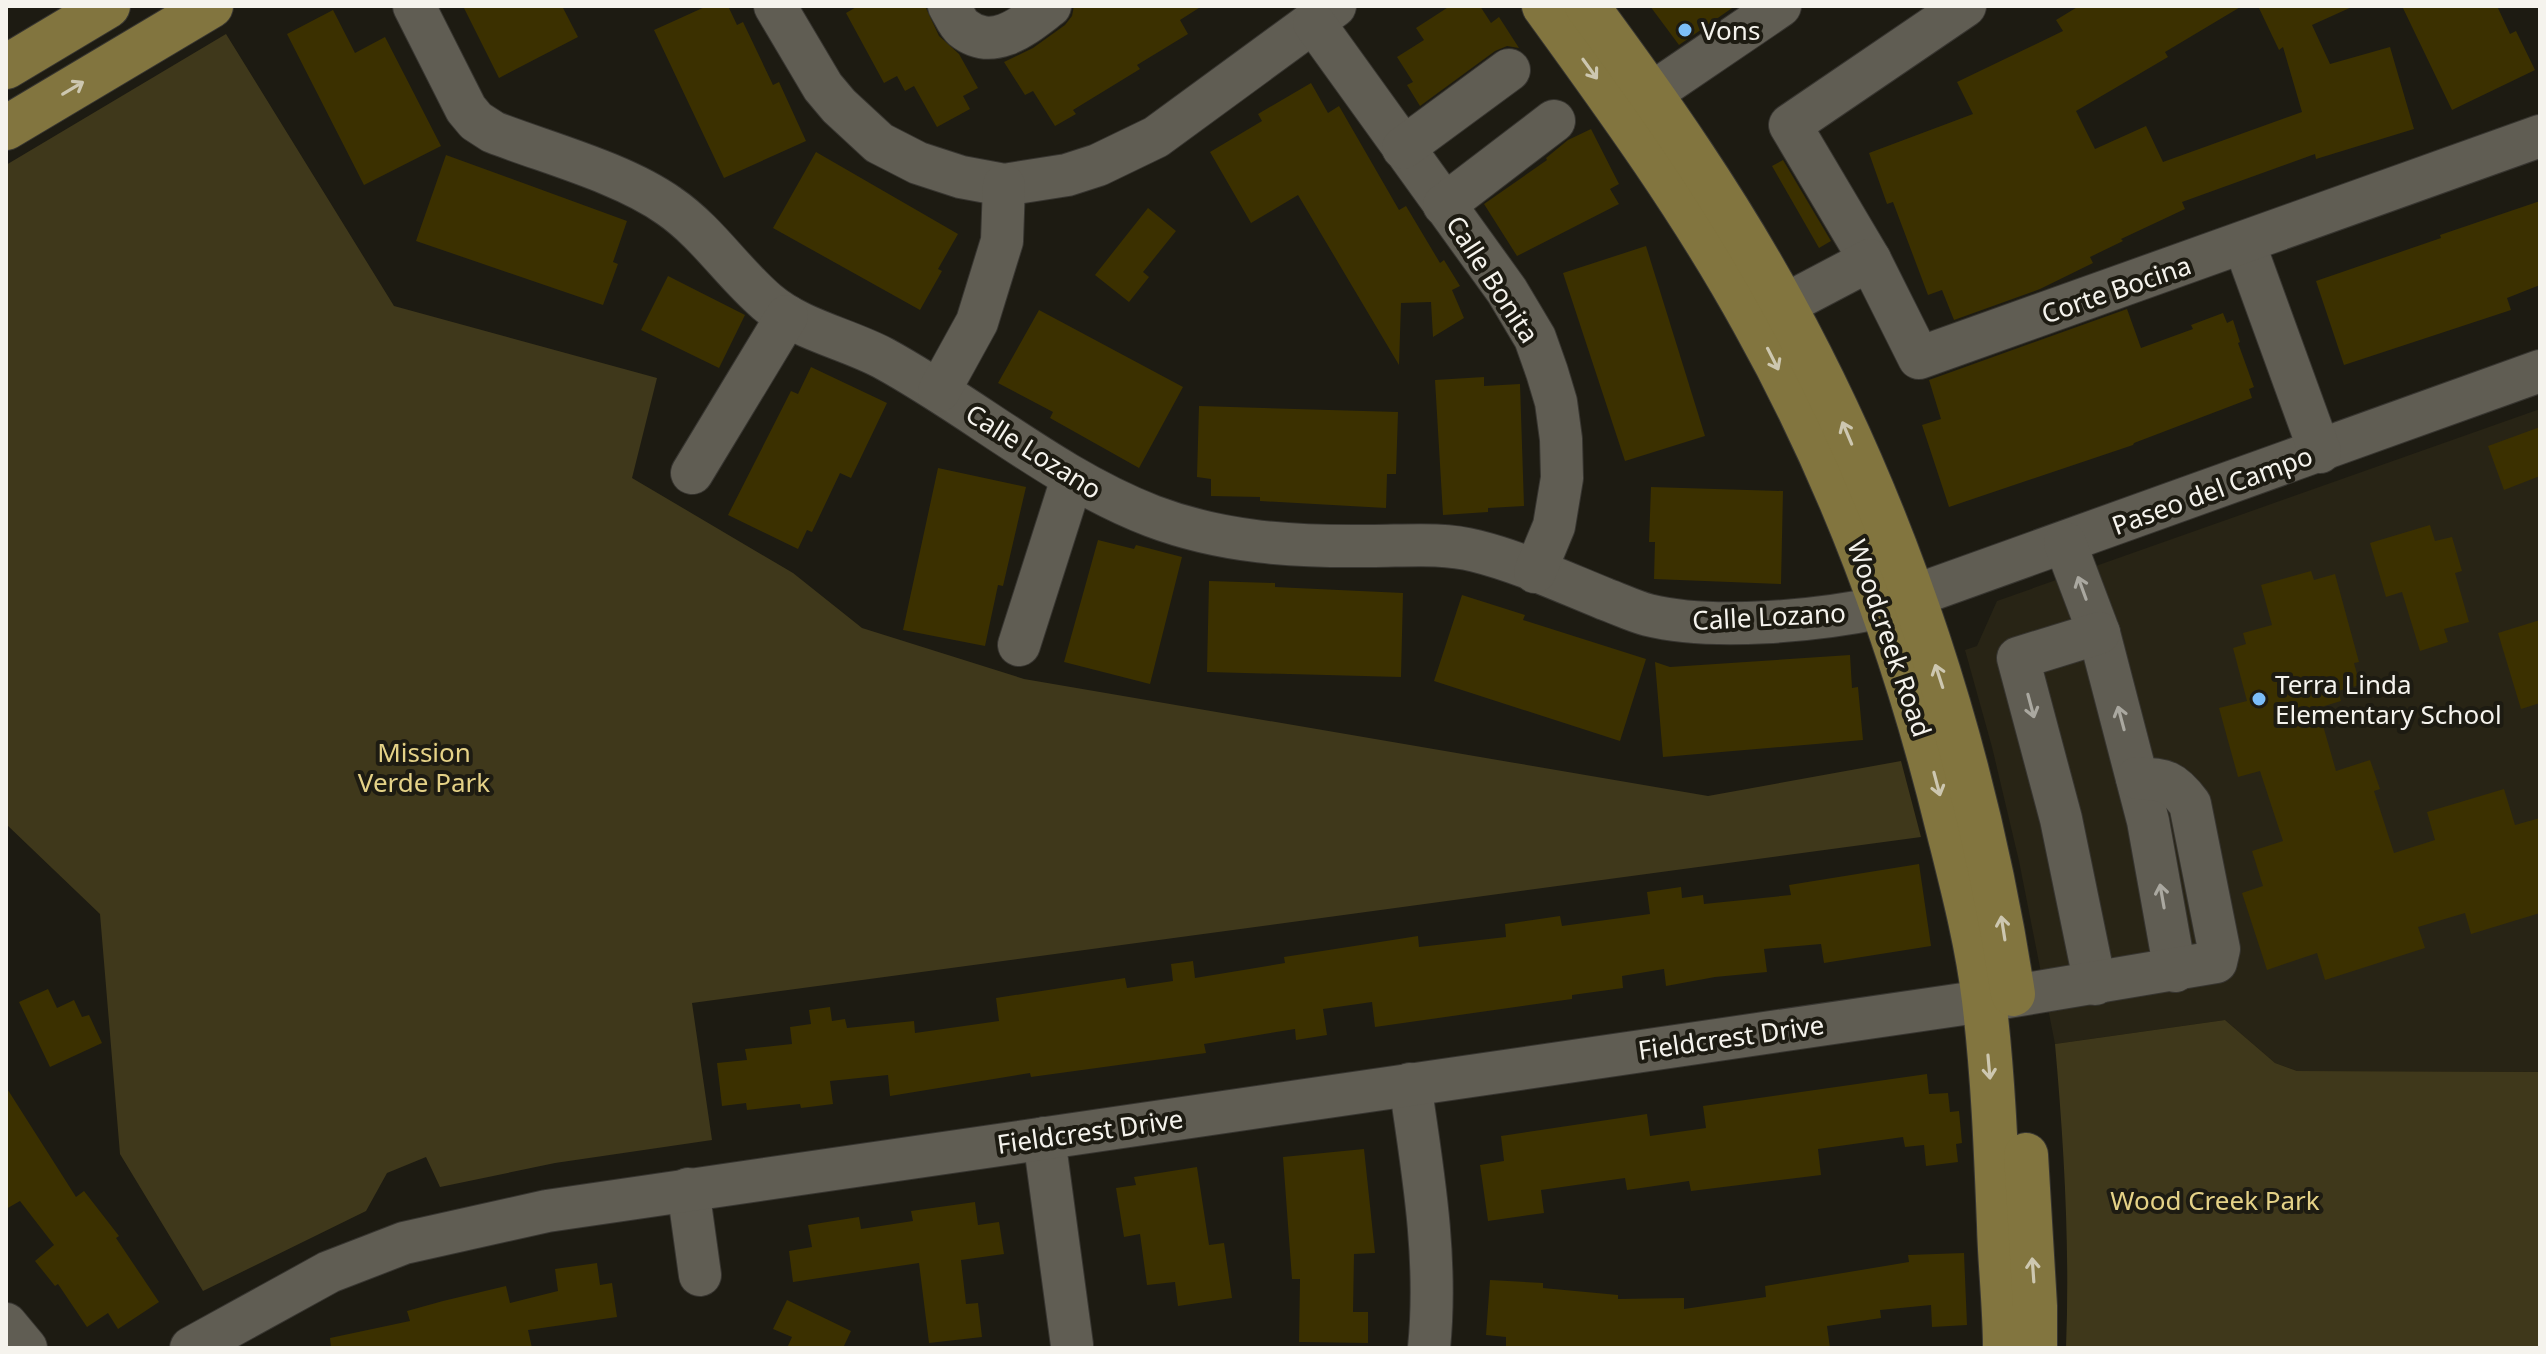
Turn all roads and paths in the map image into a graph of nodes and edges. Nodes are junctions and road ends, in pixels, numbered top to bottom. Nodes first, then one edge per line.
1 (108, 6) edge
2 (211, 6) edge
3 (414, 6) edge
4 (775, 6) edge
5 (949, 6) edge
6 (1050, 6) edge
7 (1544, 6) edge
8 (1587, 6) edge
9 (1780, 6) edge
10 (1965, 6) edge
11 (1324, 14) edge
12 (6, 67) edge
13 (1509, 70) dead end
14 (1652, 93) junction
15 (12, 113) edge
16 (1554, 121) dead end
17 (2540, 136) edge
18 (1403, 148) junction
19 (1004, 185) junction
20 (1444, 205) junction
21 (2244, 243) junction
22 (1870, 260) junction
23 (1769, 313) junction
24 (787, 316) junction
25 (2540, 371) edge
26 (939, 391) junction
27 (2320, 452) junction
28 (692, 473) dead end
29 (1072, 479) junction
30 (2065, 543) junction
31 (1535, 572) junction
32 (1898, 602) junction
33 (2099, 633) junction
34 (1019, 645) dead end
35 (2095, 984) junction
36 (1999, 998) junction
37 (1410, 1084) junction
38 (1044, 1138) junction
39 (688, 1189) junction
40 (700, 1275) dead end
41 (6, 1324) edge
42 (1072, 1345) dead end
43 (26, 1348) edge
44 (191, 1348) edge
45 (1429, 1348) edge
46 (2005, 1348) edge
47 (2035, 1348) edge

1 - 12 main road
15 -> 2 main road
3 - 24 street, Calle Lozano
4 - 19 street
5 - 6 street
7 -> 23 main road, Woodcreek Road
8 - 14 main road, Woodcreek Road
9 - 14 street
10 - 22 street
11 - 18 street, Calle Bonita
11 - 19 street
13 - 18 street
14 - 23 main road, Woodcreek Road
16 - 20 street
17 - 21 street, Corte Bocina
18 - 20 street, Calle Bonita
19 - 26 street
20 - 31 street, Calle Bonita
21 - 22 street, Corte Bocina
21 - 27 street
22 - 23 street
23 - 32 main road, Woodcreek Road
24 - 26 street, Calle Lozano
24 - 28 street
25 - 27 street, Paseo del Campo
26 - 29 street, Calle Lozano
27 - 30 street, Paseo del Campo
29 - 31 street, Calle Lozano
29 - 34 street
30 - 32 street, Paseo del Campo
33 -> 30 street
31 - 32 street, Calle Lozano
32 - 36 main road, Woodcreek Road
33 -> 35 street
35 -> 33 street, Fieldcrest Drive
35 - 36 street, Fieldcrest Drive
36 - 37 street, Fieldcrest Drive
36 -> 46 main road, Woodcreek Road
47 -> 36 main road, Woodcreek Road
37 - 38 street, Fieldcrest Drive
37 - 45 street
38 - 39 street, Fieldcrest Drive
38 - 42 street
39 - 40 street
39 - 44 street, Fieldcrest Drive
41 - 43 street

